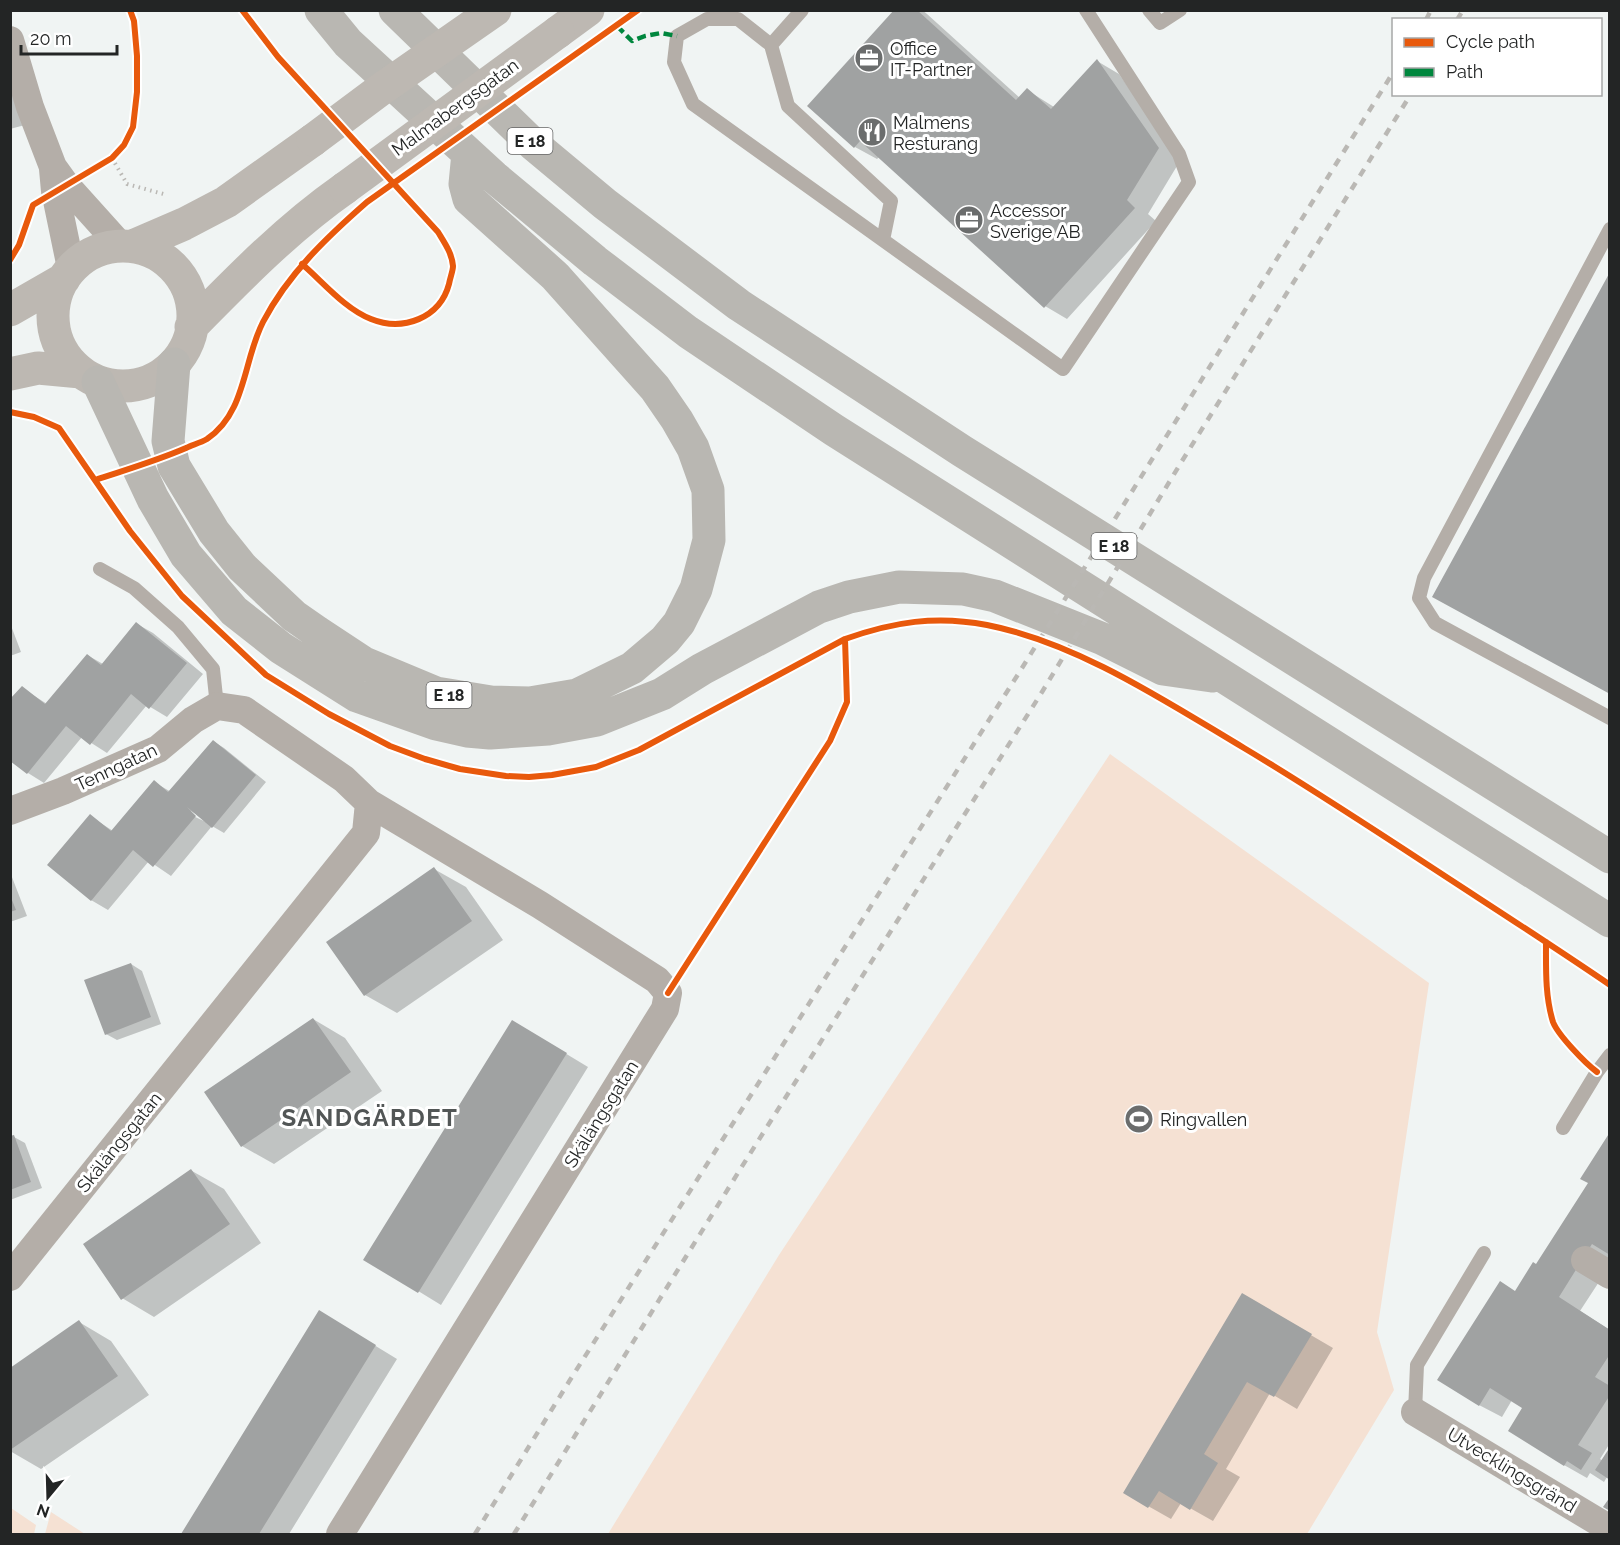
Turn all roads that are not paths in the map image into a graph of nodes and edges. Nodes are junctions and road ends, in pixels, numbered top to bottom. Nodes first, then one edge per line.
1 (321, 10) edge
2 (395, 10) edge
3 (495, 10) edge
4 (588, 10) edge
5 (802, 10) edge
6 (1086, 10) edge
7 (1149, 10) edge
8 (1180, 10) edge
9 (10, 40) edge
10 (771, 45) junction
11 (468, 153) junction
12 (59, 176) junction
13 (1610, 229) edge
14 (883, 240) junction
15 (126, 246) junction
16 (67, 273) junction
17 (10, 310) edge
18 (191, 327) junction
19 (174, 364) junction
20 (10, 374) edge
21 (90, 377) junction
22 (100, 569) dead end
23 (1222, 677) junction
24 (217, 706) junction
25 (1610, 718) edge
26 (369, 803) junction
27 (10, 811) edge
28 (1610, 857) edge
29 (1579, 902) junction
30 (1610, 921) edge
31 (1610, 936) edge
32 (1610, 1055) edge
33 (1563, 1128) dead end
34 (1484, 1253) dead end
35 (1585, 1260) dead end
36 (1610, 1275) edge
37 (10, 1277) edge
38 (1415, 1412) joint
39 (1610, 1529) edge
40 (340, 1534) edge

1 - 11 highway, E 18
2 - 28 highway, E 18
3 - 15 main road, bridge
4 - 18 main road, Malmabergsgatan, bridge
5 - 10 lane
6 - 14 lane
7 - 8 lane
9 - 12 street
10 - 14 lane
10 - 14 lane
11 - 19 highway, E 18
11 - 23 highway, E 18
12 - 15 street
12 - 16 street
13 - 25 lane
15 - 16 main road
15 - 18 main road
16 - 17 main road
16 - 21 main road
18 - 19 main road
19 - 21 main road
20 - 21 main road
21 - 23 highway, E 18
22 - 24 lane
23 - 29 highway, E 18
24 - 26 street, Skälängsgatan
24 - 27 street, Tenngatan
26 - 37 street, Skälängsgatan
26 - 40 street, Skälängsgatan
29 - 30 highway, E 18
29 - 31 highway, E 18
32 - 33 lane
34 - 38 lane
35 - 36 street
38 - 39 street, Utvecklingsgränd

